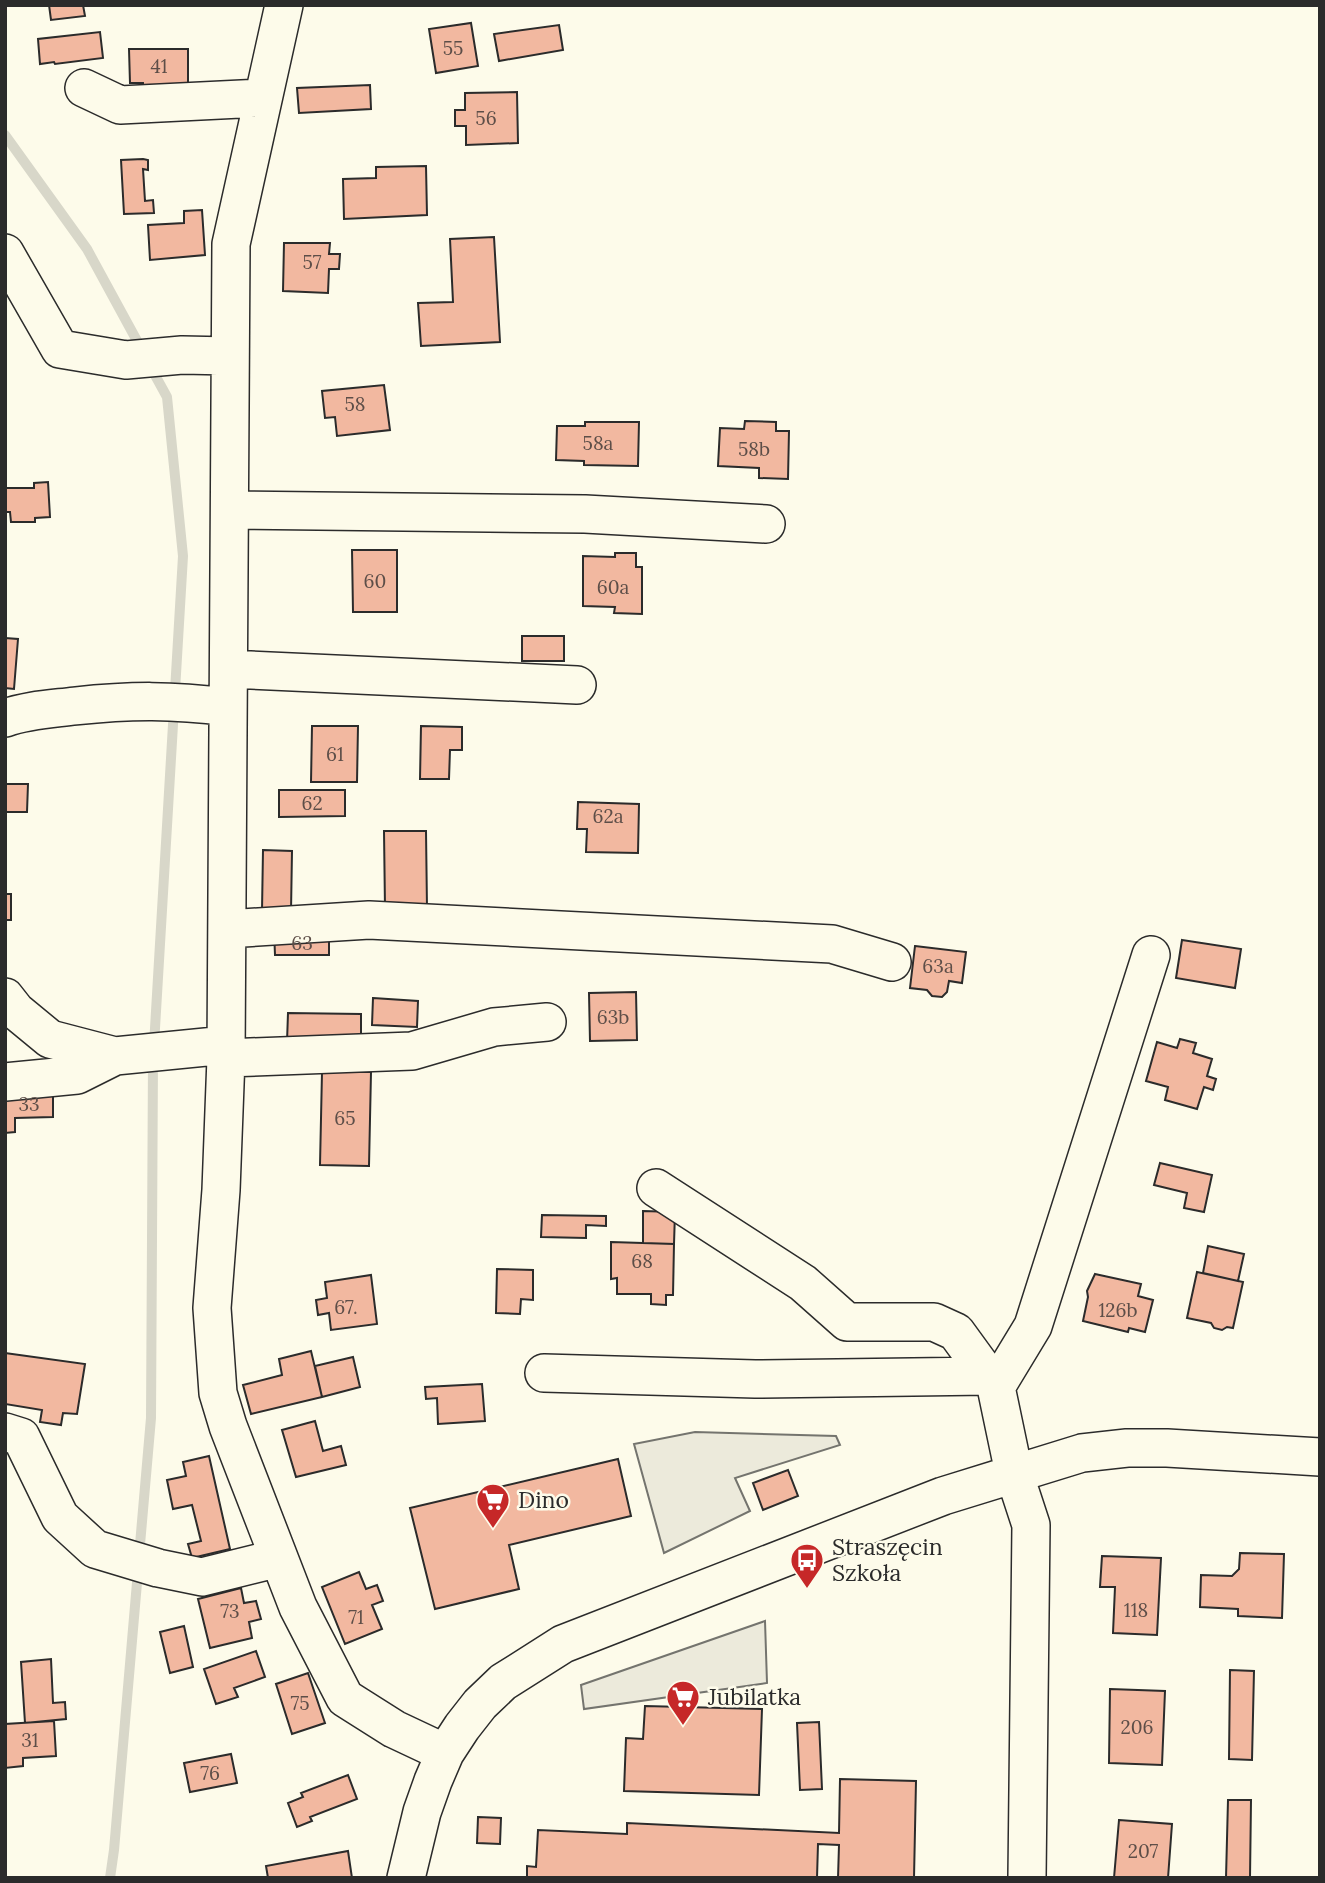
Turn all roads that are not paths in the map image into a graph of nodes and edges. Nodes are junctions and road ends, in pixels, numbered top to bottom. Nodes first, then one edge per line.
1 (276, 7) edge
2 (84, 88) dead end
3 (263, 98) junction
4 (5, 253) edge
5 (230, 356) junction
6 (230, 510) junction
7 (766, 524) dead end
8 (229, 668) junction
9 (577, 685) dead end
10 (228, 707) junction
11 (5, 718) edge
12 (227, 929) junction
13 (1151, 955) dead end
14 (892, 962) dead end
15 (5, 997) edge
16 (547, 1022) dead end
17 (226, 1052) junction
18 (121, 1055) junction
19 (5, 1083) edge
20 (656, 1188) dead end
21 (544, 1373) dead end
22 (992, 1382) junction
23 (5, 1432) edge
24 (1320, 1457) edge
25 (1014, 1473) junction
26 (279, 1558) junction
27 (445, 1753) junction
28 (406, 1878) edge
29 (1027, 1878) edge

1 - 3 street
2 - 3 street
3 - 5 street
4 - 5 street
5 - 6 street
6 - 7 street
6 - 8 street
8 - 9 street
8 - 10 street
10 - 11 street
10 - 12 street
12 - 14 street
12 - 17 street
13 - 22 street
15 - 18 street
16 - 17 street
17 - 18 street
17 - 26 street
18 - 19 street
20 - 22 street
21 - 22 street
22 - 25 street
23 - 26 street
24 - 25 street
25 - 27 street
25 - 29 street
26 - 27 street
27 - 28 street

